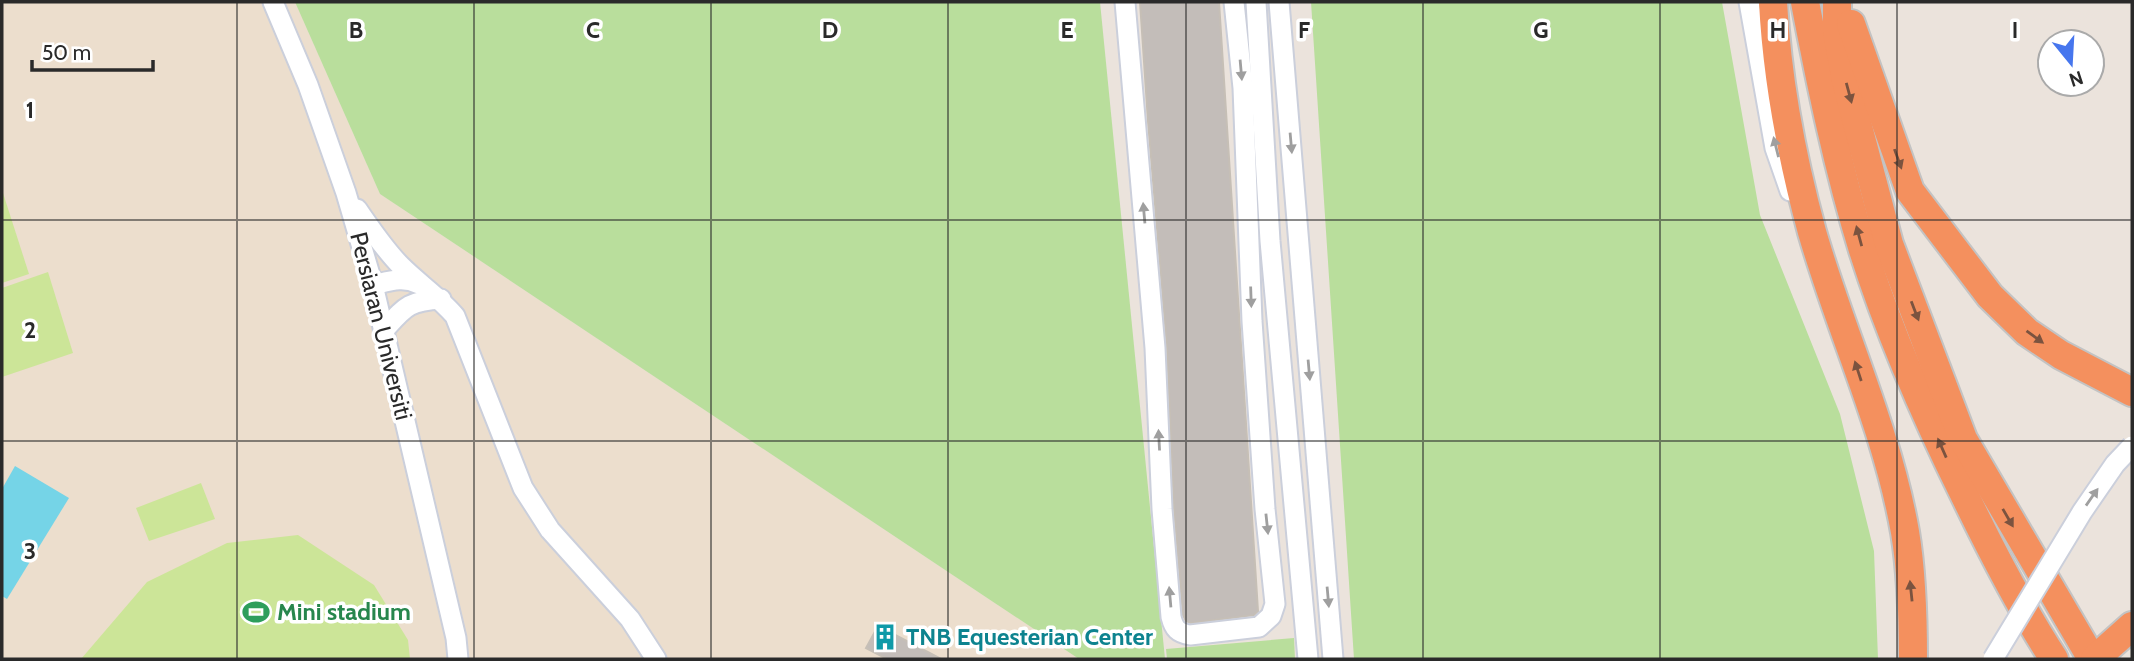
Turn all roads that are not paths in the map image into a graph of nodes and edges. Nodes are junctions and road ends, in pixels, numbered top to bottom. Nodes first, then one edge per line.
1 (272, 2) edge
2 (1125, 2) edge
3 (1234, 2) edge
4 (1256, 2) edge
5 (1279, 2) edge
6 (1749, 2) edge
7 (1773, 2) edge
8 (1805, 2) edge
9 (1837, 2) edge
10 (1843, 2) edge
11 (346, 193) junction
12 (1812, 232) junction
13 (373, 285) junction
14 (423, 286) junction
15 (441, 299) junction
16 (384, 330) junction
17 (1281, 363) junction
18 (1255, 366) junction
19 (2132, 392) edge
20 (1312, 410) junction
21 (1286, 412) junction
22 (1258, 416) junction
23 (2132, 446) edge
24 (2131, 627) edge
25 (458, 659) edge
26 (656, 659) edge
27 (1308, 659) edge
28 (1333, 659) edge
29 (1913, 659) edge
30 (1993, 659) edge
31 (2054, 659) edge
32 (2094, 659) edge

1 - 11 street, Persiaran Universiti
22 -> 2 street
3 -> 18 street
4 - 17 street
5 -> 20 street
12 -> 6 street
7 - 12 highway
31 -> 8 highway
9 -> 32 highway
10 -> 19 highway
11 - 13 street, Persiaran Universiti
11 - 14 street
29 -> 12 highway
13 - 14 street
13 - 16 street, Persiaran Universiti
14 - 15 street
15 - 16 street
15 - 26 street
16 - 25 street, Persiaran Universiti
17 - 18 street
17 - 21 street
18 - 22 street
20 - 21 street
20 -> 28 street
21 - 22 street
21 - 27 street
30 -> 23 street, bridge
24 - 32 highway

